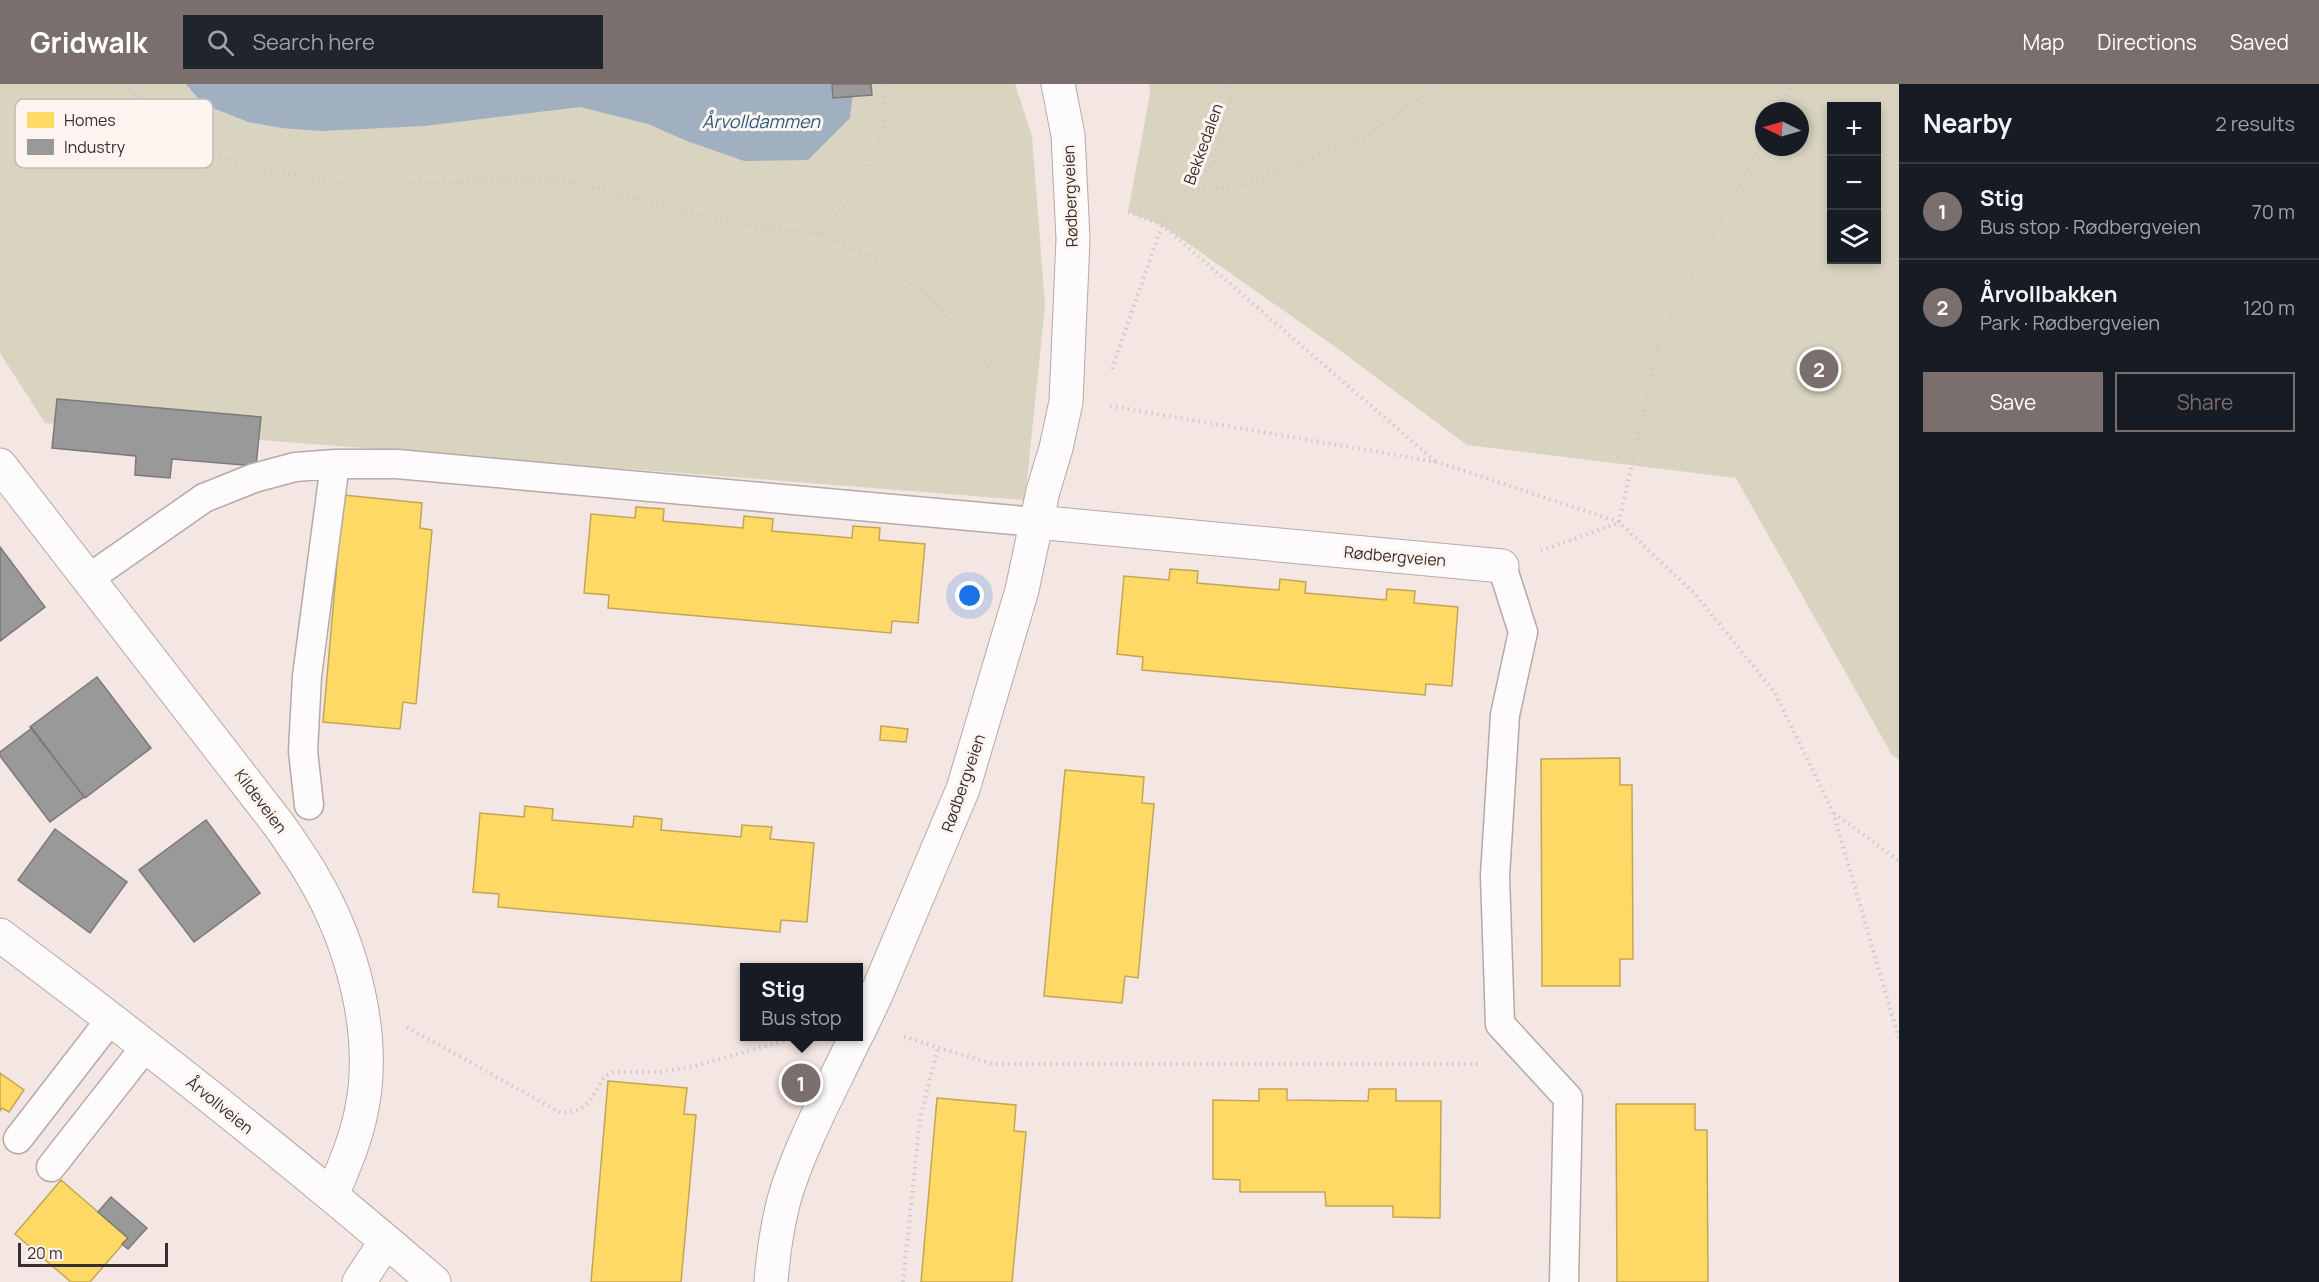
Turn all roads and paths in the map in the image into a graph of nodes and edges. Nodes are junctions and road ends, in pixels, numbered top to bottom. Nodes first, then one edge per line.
1 (126, 84) edge
2 (884, 84) edge
3 (1058, 84) edge
4 (1226, 84) edge
5 (1230, 84) edge
6 (1438, 84) edge
7 (1791, 84) edge
8 (140, 99) edge
9 (1782, 102) edge
10 (213, 152) edge
11 (1755, 154) edge
12 (1185, 192) junction
13 (1128, 212) dead end
14 (1162, 225) junction
15 (820, 234) junction
16 (1112, 371) dead end
17 (1024, 398) dead end
18 (1100, 405) dead end
19 (1437, 462) junction
20 (335, 464) junction
21 (0, 465) edge
22 (1036, 522) junction
23 (1618, 522) junction
24 (1502, 566) junction
25 (88, 579) junction
26 (309, 805) dead end
27 (1833, 812) junction
28 (1899, 861) edge
29 (0, 935) edge
30 (363, 1011) junction
31 (111, 1019) junction
32 (863, 1022) edge
33 (900, 1035) dead end
34 (1899, 1039) edge
35 (784, 1041) edge
36 (854, 1041) edge
37 (146, 1046) junction
38 (939, 1047) junction
39 (1537, 1064) junction
40 (18, 1139) dead end
41 (51, 1167) dead end
42 (332, 1195) junction
43 (386, 1241) junction
44 (359, 1282) edge
45 (434, 1282) edge
46 (771, 1282) edge
47 (903, 1282) edge
48 (1564, 1282) edge

1 - 8 path
2 - 15 path
3 - 22 street, Rødbergveien
4 - 12 path, Bekkedalen
5 - 12 path, Bekkedalen
6 - 12 path
7 - 9 path
10 - 15 path
11 - 23 path
12 - 14 path
13 - 14 path
14 - 16 path
14 - 19 path
15 - 17 path
18 - 19 path
19 - 23 path
20 - 22 lane
20 - 25 lane
20 - 26 lane
21 - 25 street, Kildeveien
22 - 24 street, Rødbergveien
22 - 32 street, Rødbergveien
23 - 24 path
23 - 27 path
24 - 39 lane
25 - 30 street, Kildeveien
27 - 28 path
27 - 34 path
29 - 31 street, Årvollveien
30 - 35 path
30 - 42 street, Kildeveien
31 - 37 street, Årvollveien
31 - 40 lane
33 - 38 path
36 - 46 street, Rødbergveien
37 - 41 lane
37 - 42 street, Årvollveien
38 - 39 path
38 - 47 path
39 - 48 lane
42 - 43 street, Årvollveien
43 - 44 street
43 - 45 street, Årvollveien

